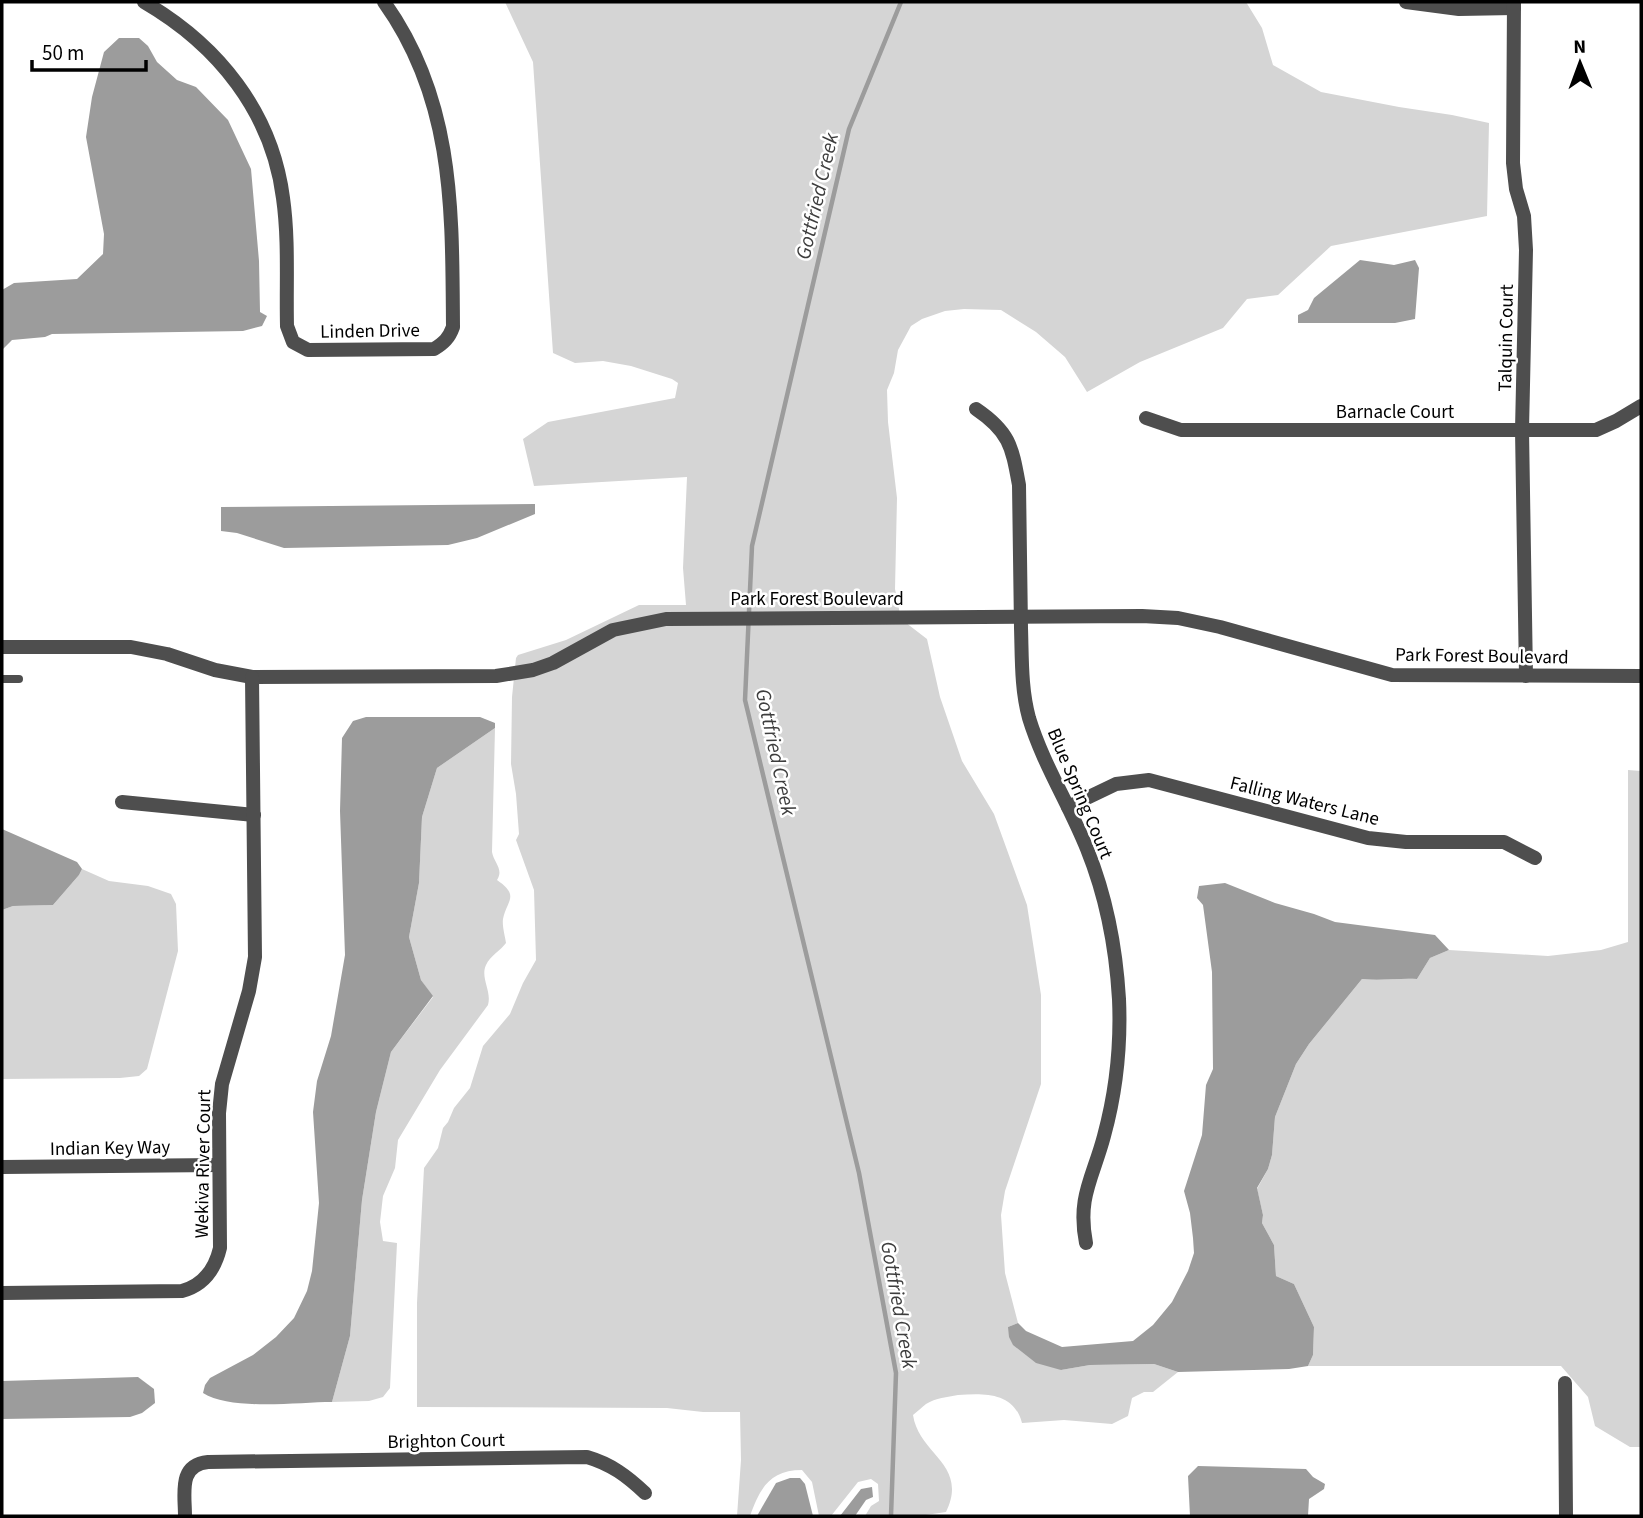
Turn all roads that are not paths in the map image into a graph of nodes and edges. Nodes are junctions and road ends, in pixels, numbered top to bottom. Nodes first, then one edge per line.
1 (144, 2) edge
2 (384, 2) edge
3 (1406, 2) edge
4 (1514, 5) edge
5 (1641, 406) edge
6 (976, 409) dead end
7 (1146, 418) dead end
8 (1522, 430) junction
9 (1021, 617) junction
10 (2, 647) edge
11 (1525, 676) junction
12 (1641, 676) edge
13 (251, 677) junction
14 (2, 679) edge
15 (19, 679) dead end
16 (122, 802) dead end
17 (1068, 807) junction
18 (254, 815) junction
19 (1535, 858) dead end
20 (219, 1165) junction
21 (2, 1167) edge
22 (1086, 1243) dead end
23 (2, 1293) edge
24 (1565, 1383) dead end
25 (645, 1493) dead end
26 (185, 1516) edge
27 (1566, 1516) edge

1 - 2 street, Linden Drive
3 - 4 street
4 - 8 street, Talquin Court
5 - 8 street, Barnacle Court
6 - 9 street, Blue Spring Court
7 - 8 street, Barnacle Court
8 - 11 street, Talquin Court
9 - 11 street, Park Forest Boulevard
9 - 13 street, Park Forest Boulevard
9 - 17 street, Blue Spring Court
10 - 13 street, Park Forest Boulevard
11 - 12 street, Park Forest Boulevard
13 - 18 street, Wekiva River Court
14 - 15 lane
16 - 18 street
17 - 19 street, Falling Waters Lane
17 - 22 street, Blue Spring Court
18 - 20 street, Wekiva River Court
20 - 21 street, Indian Key Way
20 - 23 street, Wekiva River Court
24 - 27 street
25 - 26 street, Brighton Court

